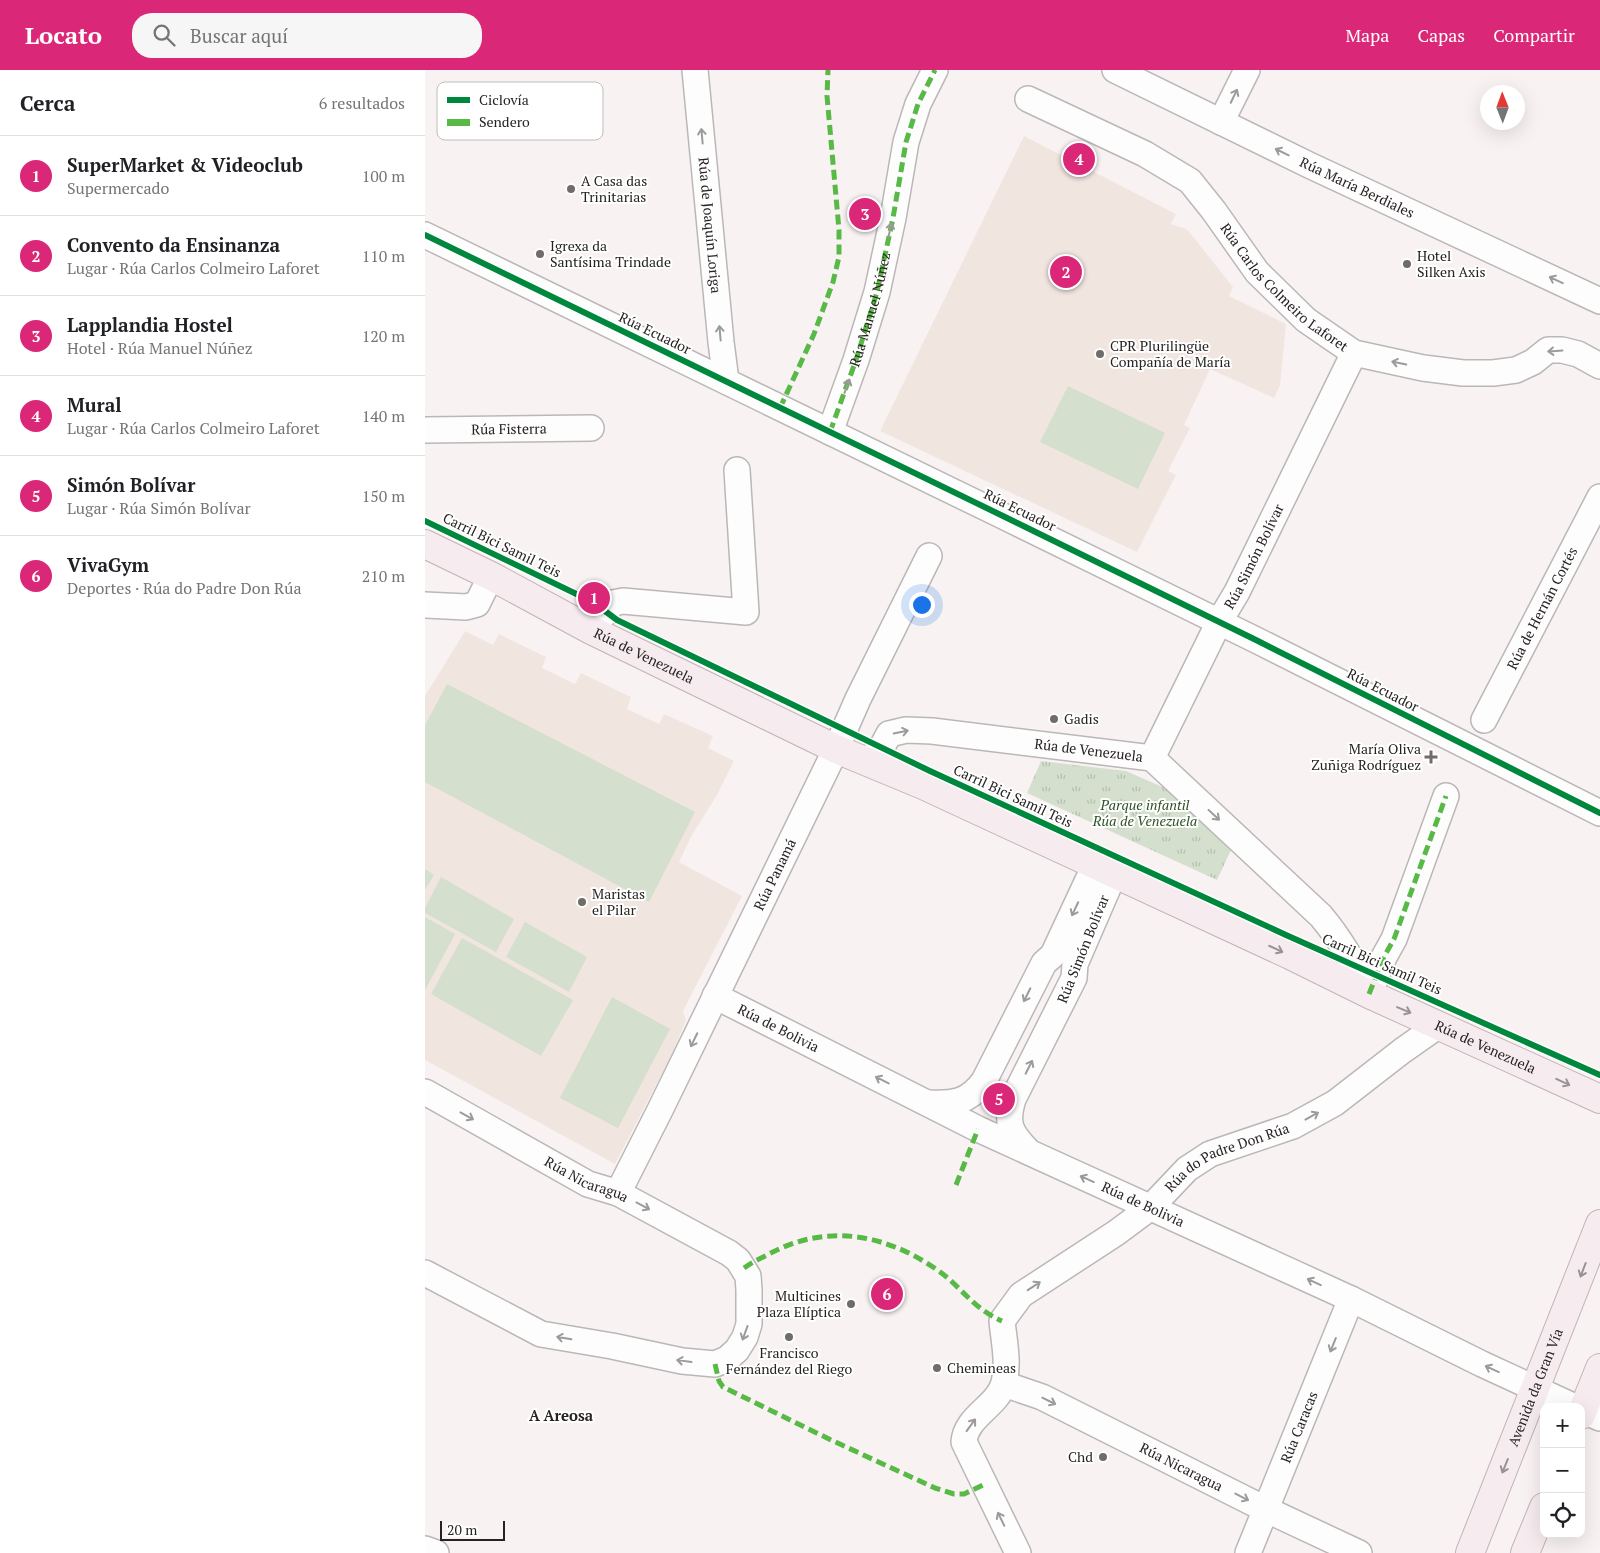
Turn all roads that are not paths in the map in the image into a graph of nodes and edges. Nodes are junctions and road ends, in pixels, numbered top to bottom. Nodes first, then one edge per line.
1 (695, 70) edge
2 (935, 70) edge
3 (1115, 70) edge
4 (1247, 70) edge
5 (1028, 99) dead end
6 (1221, 122) junction
7 (425, 236) edge
8 (1600, 301) edge
9 (1354, 353) junction
10 (1600, 366) edge
11 (726, 381) junction
12 (591, 428) dead end
13 (425, 430) edge
14 (830, 432) junction
15 (737, 470) dead end
16 (1598, 506) edge
17 (425, 544) edge
18 (929, 556) dead end
19 (491, 576) junction
20 (425, 605) edge
21 (1219, 622) junction
22 (591, 630) junction
23 (1484, 720) dead end
24 (836, 749) junction
25 (1152, 758) junction
26 (866, 762) junction
27 (1446, 796) dead end
28 (1600, 813) edge
29 (1104, 869) junction
30 (1369, 994) junction
31 (715, 996) junction
32 (1439, 1025) junction
33 (425, 1092) edge
34 (1600, 1099) edge
35 (925, 1103) junction
36 (1033, 1156) junction
37 (617, 1193) junction
38 (1151, 1207) junction
39 (1600, 1224) edge
40 (425, 1273) edge
41 (1351, 1299) junction
42 (1600, 1368) edge
43 (1004, 1384) junction
44 (1536, 1389) junction
45 (1565, 1403) edge
46 (1585, 1409) edge
47 (1265, 1509) junction
48 (1540, 1517) edge
49 (425, 1549) edge
50 (436, 1553) edge
51 (1018, 1553) edge
52 (1248, 1553) edge
53 (1359, 1553) edge
54 (1470, 1553) edge
55 (1525, 1553) edge

11 -> 1 street, Rúa de Joaquín Loriga
14 -> 2 street, Rúa Manuel Núñez
3 - 6 street, Rúa María Berdiales
6 -> 4 street
5 - 9 street, Rúa Carlos Colmeiro Laforet
8 -> 6 street, Rúa María Berdiales
7 - 11 street, Rúa Ecuador
10 -> 9 street, Rúa Carlos Colmeiro Laforet
9 - 21 street, Rúa Simón Bolívar
11 - 14 street, Rúa Ecuador
12 - 13 street, Rúa Fisterra
14 - 21 street, Rúa Ecuador
15 - 22 street
16 - 23 street, Rúa de Hernán Cortés
17 - 19 main road, Rúa de Venezuela
18 - 24 street, Rúa Panamá
19 - 20 street
19 - 22 main road, Rúa de Venezuela
21 - 25 street, Rúa Simón Bolívar
21 - 28 street, Rúa Ecuador
22 - 24 main road, Rúa de Venezuela
24 - 26 main road, Rúa de Venezuela
24 - 31 street, Rúa Panamá
26 -> 25 street, Rúa de Venezuela
25 -> 30 street, Rúa de Venezuela
26 - 29 main road, Rúa de Venezuela
27 - 30 street
29 -> 30 main road, Rúa de Venezuela
29 -> 35 street, Rúa Simón Bolívar
36 -> 29 street, Rúa Simón Bolívar
30 -> 32 main road, Rúa de Venezuela
35 -> 31 street, Rúa de Bolivia
31 -> 37 street, Rúa Panamá
32 -> 34 main road, Rúa de Venezuela
38 -> 32 street, Rúa do Padre Don Rúa
33 -> 37 street, Rúa Nicaragua
35 - 36 street, Rúa de Bolivia
38 -> 36 street, Rúa de Bolivia
37 -> 40 street, Rúa Nicaragua
41 -> 38 street, Rúa de Bolivia
43 -> 38 street, Rúa do Padre Don Rúa
39 -> 44 main road, Avenida da Gran Vía
44 -> 41 street, Rúa de Bolivia
41 -> 47 street, Rúa Caracas
42 - 46 main road
43 -> 47 street, Rúa Nicaragua
51 -> 43 street
44 - 45 street, Rúa de Bolivia
44 -> 54 main road, Avenida da Gran Vía
47 - 52 street, Rúa Caracas
47 - 53 street, Rúa Nicaragua
48 - 55 main road
49 - 50 street

